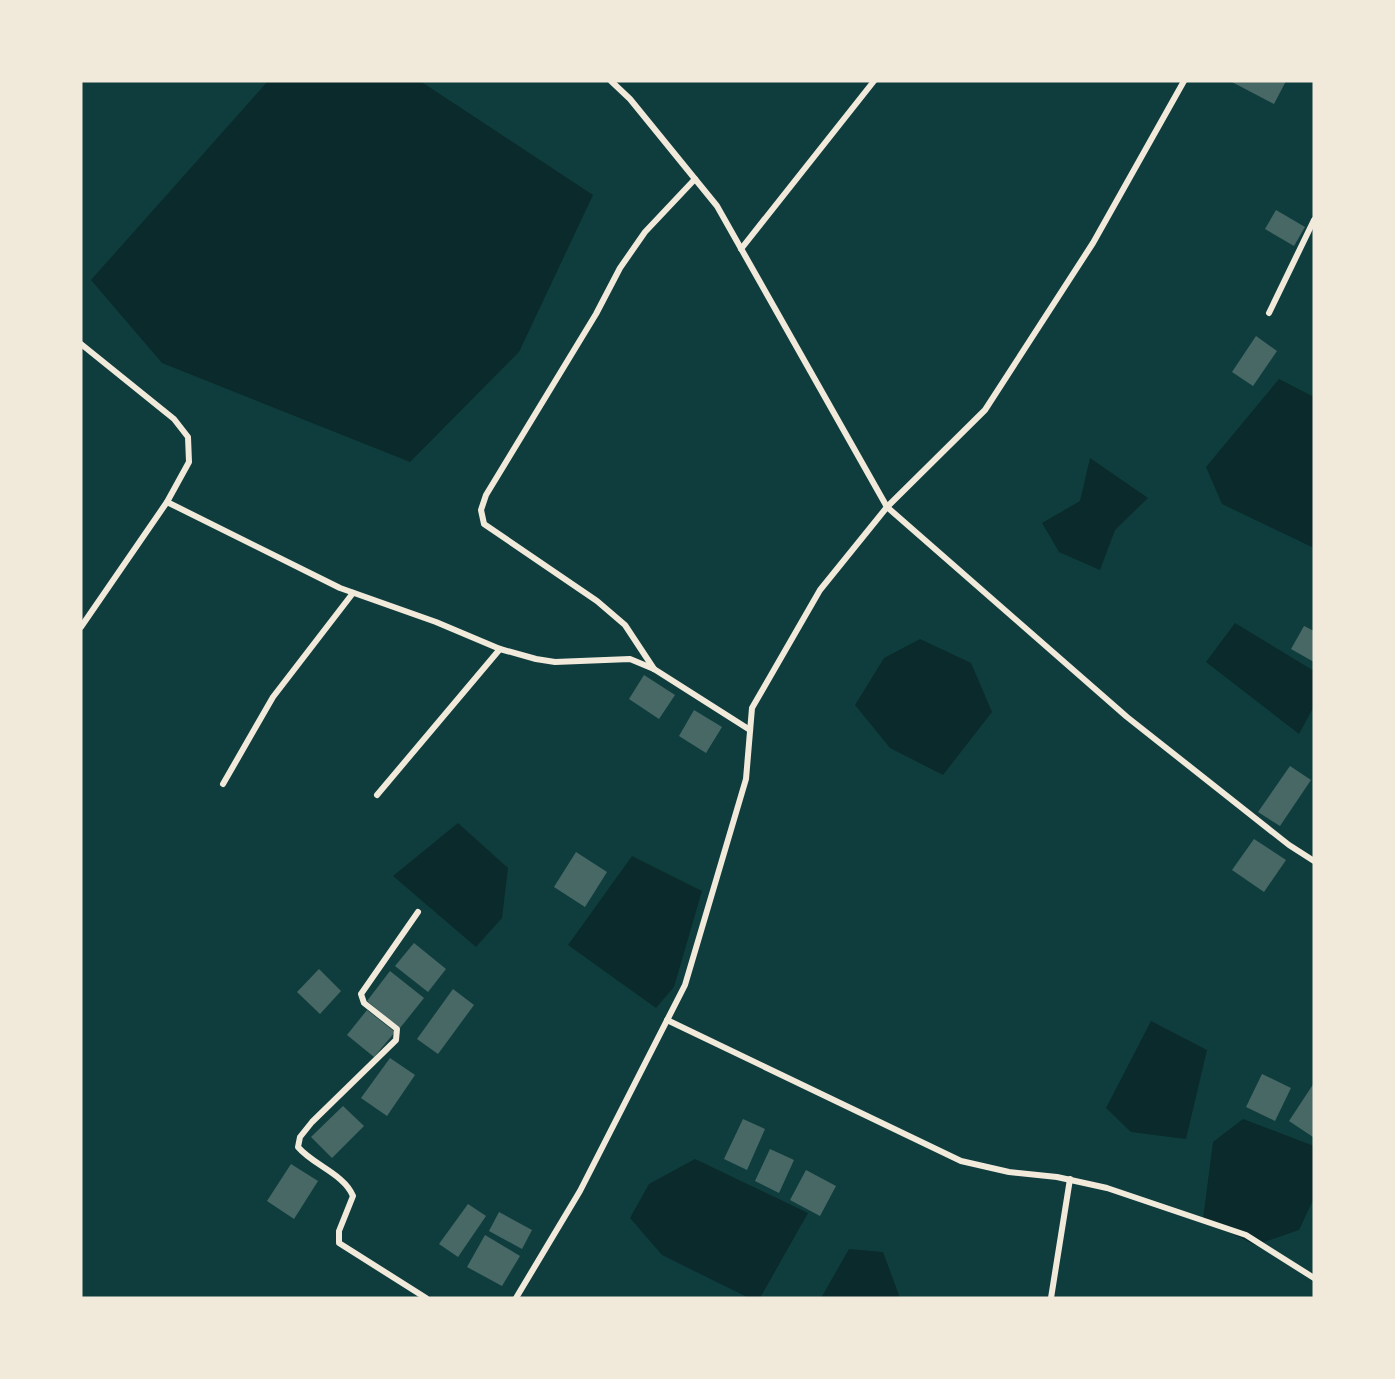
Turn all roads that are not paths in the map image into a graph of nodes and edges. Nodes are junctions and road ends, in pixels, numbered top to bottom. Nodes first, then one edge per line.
1 (611, 81) edge
2 (874, 81) edge
3 (1184, 81) edge
4 (695, 179) junction
5 (1314, 220) edge
6 (741, 249) junction
7 (1269, 313) dead end
8 (81, 344) edge
9 (167, 501) junction
10 (886, 507) junction
11 (353, 593) junction
12 (81, 627) edge
13 (500, 649) junction
14 (654, 669) junction
15 (750, 730) junction
16 (223, 784) dead end
17 (377, 795) dead end
18 (1314, 861) edge
19 (418, 912) dead end
20 (667, 1020) junction
21 (1070, 1179) junction
22 (1314, 1278) edge
23 (426, 1298) edge
24 (516, 1298) edge
25 (1051, 1298) edge

1 - 4 street
2 - 6 street
3 - 10 street
4 - 6 street
4 - 14 street
5 - 7 street
6 - 10 street
8 - 9 street
9 - 11 street
9 - 12 street
10 - 15 street
10 - 18 street
11 - 13 street
11 - 16 street
13 - 14 street
13 - 17 street
14 - 15 street
15 - 20 street
19 - 23 street
20 - 21 street
20 - 24 street
21 - 22 street
21 - 25 street

